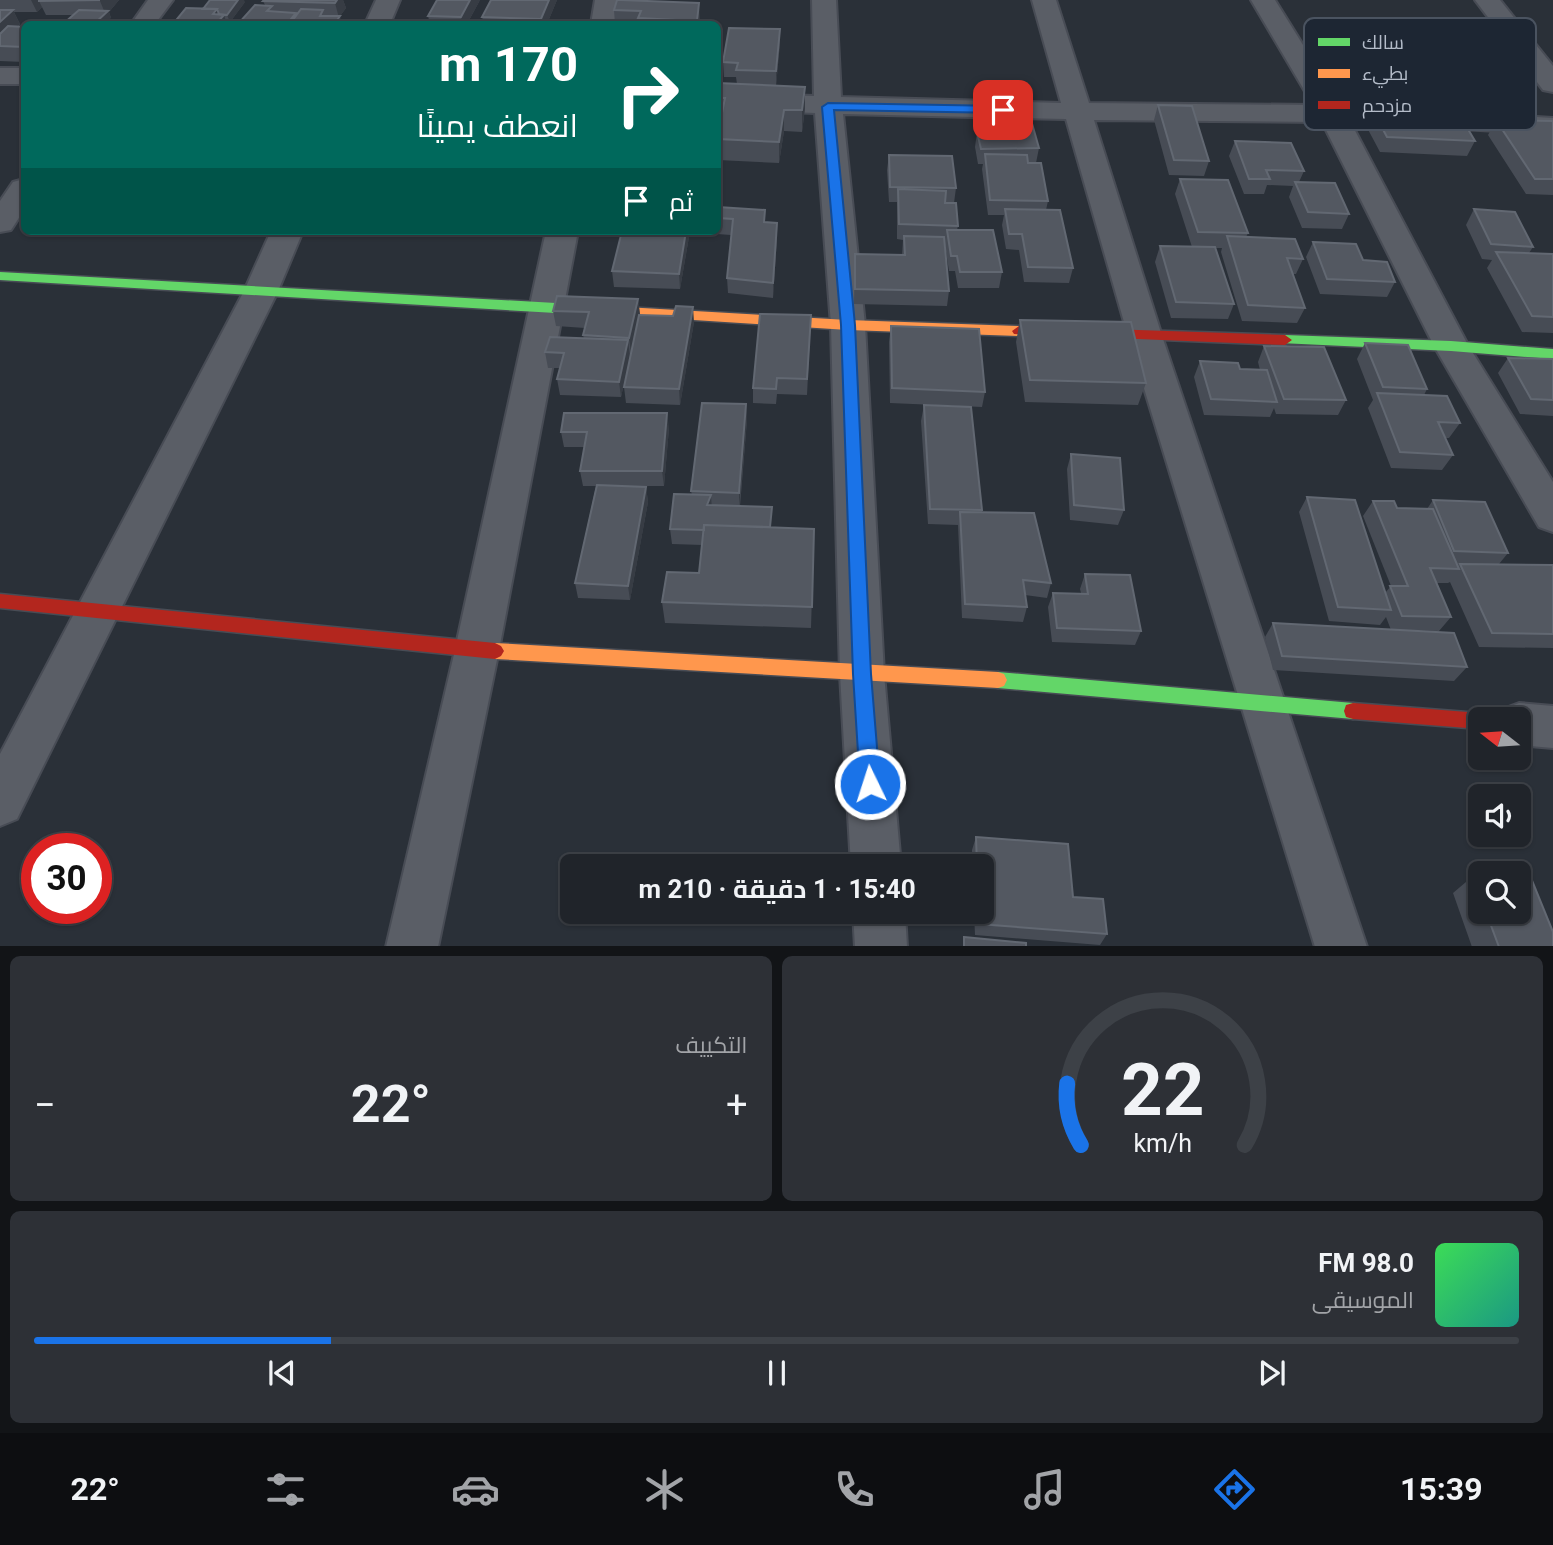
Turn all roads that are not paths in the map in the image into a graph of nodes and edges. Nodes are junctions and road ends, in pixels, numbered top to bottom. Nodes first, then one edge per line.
1 (161, 0) edge
2 (388, 0) edge
3 (607, 0) edge
4 (824, 0) edge
5 (1044, 0) edge
6 (1263, 0) edge
7 (1487, 0) edge
8 (1501, 18) edge
9 (145, 21) edge
10 (378, 21) edge
11 (604, 21) edge
12 (1536, 62) edge
13 (1304, 68) edge
14 (0, 76) edge
15 (21, 76) edge
16 (1553, 84) edge
17 (721, 101) edge
18 (828, 107) junction
19 (1075, 110) junction
20 (1304, 114) edge
21 (1340, 130) edge
22 (21, 192) edge
23 (0, 223) edge
24 (285, 235) edge
25 (561, 235) edge
26 (0, 276) edge
27 (261, 291) junction
28 (547, 305) junction
29 (848, 325) junction
30 (1145, 336) junction
31 (1451, 346) junction
32 (1553, 354) edge
33 (1539, 469) edge
34 (1553, 516) edge
35 (0, 601) edge
36 (99, 609) junction
37 (477, 649) junction
38 (862, 674) junction
39 (1264, 705) junction
40 (1468, 720) edge
41 (1531, 725) edge
42 (1553, 727) edge
43 (0, 803) edge
44 (875, 854) edge
45 (880, 924) edge
46 (412, 946) edge
47 (881, 946) edge
48 (1341, 946) edge

1 - 9 street
2 - 10 street
3 - 11 street
4 - 18 street
5 - 19 street
6 - 13 street
7 - 8 street
12 - 16 street
14 - 15 street
17 - 18 street
18 - 19 street
18 - 29 street
19 - 20 street
19 - 30 street
21 - 31 street
22 - 23 street
24 - 27 street
25 - 28 street
26 - 27 street
27 - 28 street
27 - 36 street
28 - 29 street
28 - 37 street
29 - 30 street
29 - 38 street
30 - 31 street
30 - 39 street
31 - 32 street
31 - 33 street
33 - 34 street
35 - 36 street
36 - 37 street
36 - 43 street
37 - 38 street
37 - 46 street
38 - 39 street
38 - 44 street
39 - 40 street
39 - 48 street
41 - 42 street
45 - 47 street

